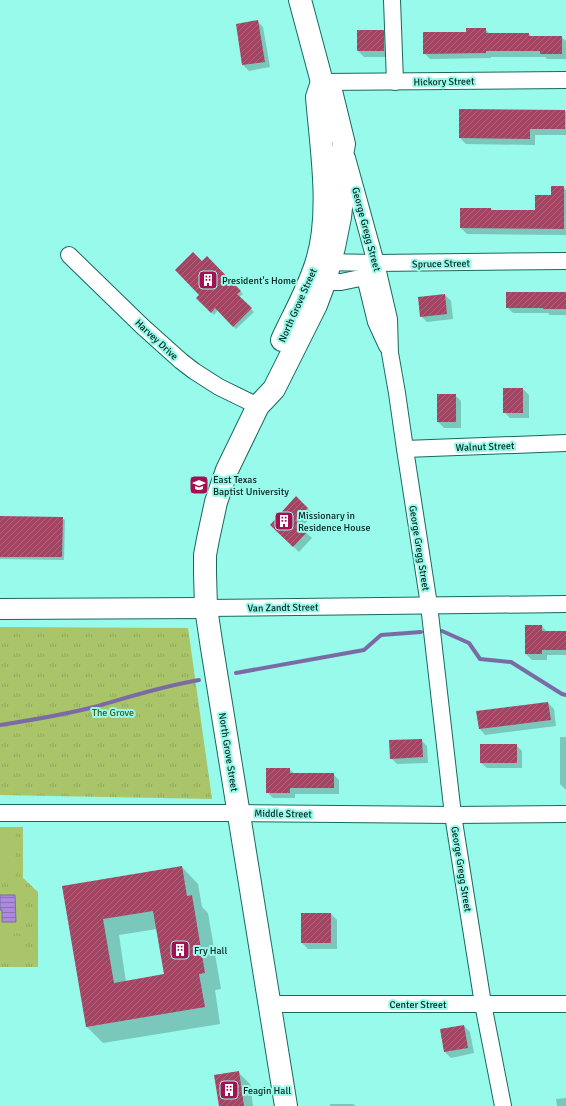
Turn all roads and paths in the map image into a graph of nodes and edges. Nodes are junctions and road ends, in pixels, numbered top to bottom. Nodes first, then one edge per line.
1 (300, 0) edge
2 (392, 0) edge
3 (566, 80) edge
4 (322, 82) junction
5 (395, 82) junction
6 (344, 144) junction
7 (69, 255) dead end
8 (566, 261) edge
9 (376, 263) junction
10 (321, 271) junction
11 (365, 277) junction
12 (390, 353) junction
13 (258, 406) junction
14 (566, 443) edge
15 (405, 449) junction
16 (566, 604) edge
17 (429, 605) junction
18 (206, 608) junction
19 (0, 609) edge
20 (0, 813) edge
21 (238, 813) junction
22 (566, 814) edge
23 (453, 815) junction
24 (270, 1004) junction
25 (483, 1004) junction
26 (566, 1004) edge
27 (286, 1106) edge
28 (503, 1106) edge

1 - 4 main road, George Gregg Street
2 - 5 street
3 - 5 street, Hickory Street
4 - 5 street, Hickory Street
4 - 6 main road, George Gregg Street
4 - 10 main road, North Grove Street
6 - 9 street, George Gregg Street
6 - 10 main road, North Grove Street
7 - 13 street, Harvey Drive
8 - 9 street, Spruce Street
9 - 10 street, Spruce Street
9 - 11 street
9 - 12 street, George Gregg Street
10 - 11 street
10 - 13 main road, North Grove Street
11 - 12 street
12 - 15 street, George Gregg Street
13 - 18 main road, North Grove Street
14 - 15 street, Walnut Street
15 - 17 street, George Gregg Street
16 - 17 street, Van Zandt Street
17 - 18 street, Van Zandt Street
17 - 23 street, George Gregg Street
18 - 19 street, Van Zandt Street
18 - 21 main road, North Grove Street
20 - 21 street, Middle Street
21 - 23 street, Middle Street
21 - 24 main road, North Grove Street
22 - 23 street, Middle Street
23 - 25 street, George Gregg Street
24 - 25 street, Center Street
24 - 27 main road, North Grove Street
25 - 26 street, Center Street
25 - 28 street, George Gregg Street

